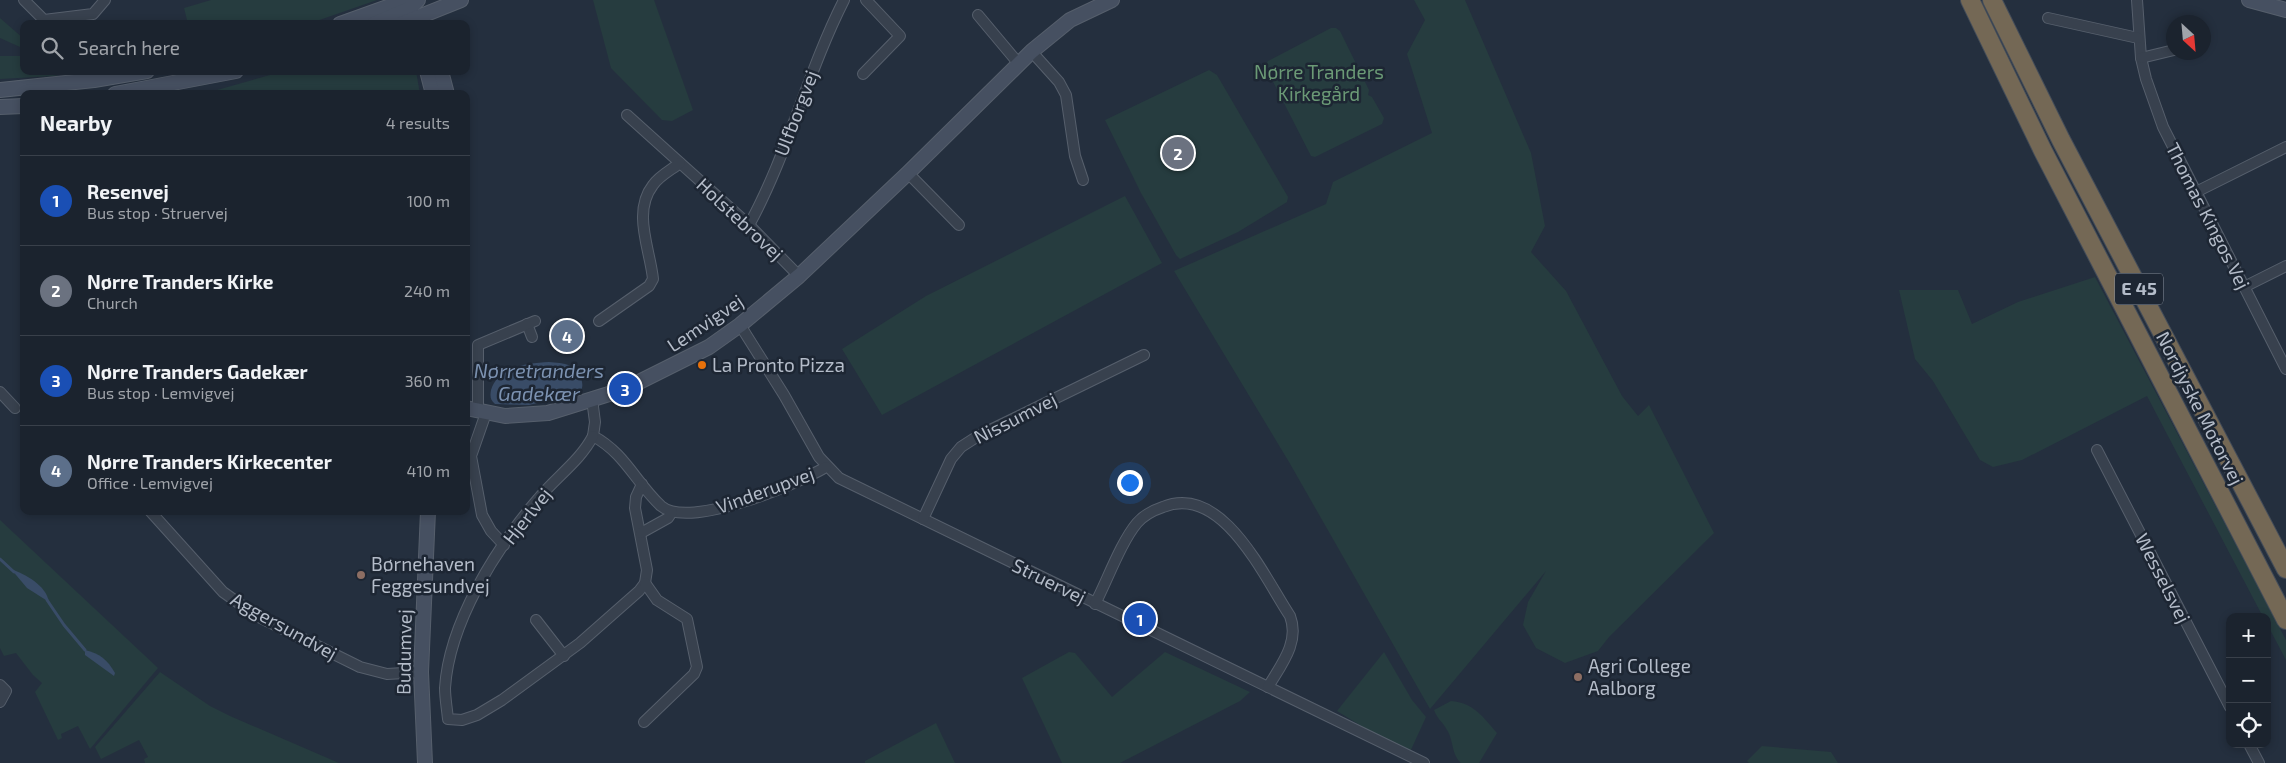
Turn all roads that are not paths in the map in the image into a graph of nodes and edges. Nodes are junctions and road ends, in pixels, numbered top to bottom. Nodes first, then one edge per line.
1 (24, 0) edge
2 (108, 0) edge
3 (436, 0) edge
4 (461, 0) edge
5 (844, 0) edge
6 (866, 0) edge
7 (1112, 0) edge
8 (1964, 0) edge
9 (1970, 0) edge
10 (2137, 0) edge
11 (2249, 0) edge
12 (1993, 2) edge
13 (414, 10) edge
14 (2286, 10) edge
15 (978, 16) dead end
16 (2048, 18) dead end
17 (361, 20) edge
18 (385, 20) edge
19 (2138, 38) junction
20 (1032, 52) junction
21 (2166, 52) edge
22 (2141, 58) junction
23 (1019, 64) junction
24 (863, 74) dead end
25 (116, 75) edge
26 (215, 75) edge
27 (428, 75) edge
28 (443, 75) edge
29 (0, 90) edge
30 (135, 90) edge
31 (432, 90) edge
32 (446, 90) edge
33 (2013, 91) junction
34 (20, 106) edge
35 (0, 107) edge
36 (627, 115) dead end
37 (2286, 147) edge
38 (680, 163) junction
39 (908, 173) junction
40 (1083, 180) dead end
41 (2196, 192) junction
42 (959, 225) dead end
43 (748, 226) junction
44 (2286, 266) edge
45 (799, 276) junction
46 (2244, 287) junction
47 (599, 321) dead end
48 (740, 325) junction
49 (532, 337) dead end
50 (1144, 355) dead end
51 (2285, 365) edge
52 (0, 392) edge
53 (592, 399) junction
54 (15, 408) dead end
55 (476, 410) edge
56 (593, 436) junction
57 (2097, 450) dead end
58 (826, 467) junction
59 (642, 484) junction
60 (672, 512) junction
61 (154, 515) edge
62 (428, 515) edge
63 (923, 519) junction
64 (641, 533) junction
65 (504, 545) junction
66 (2286, 570) edge
67 (645, 583) junction
68 (1095, 604) junction
69 (536, 620) dead end
70 (2286, 620) edge
71 (564, 656) junction
72 (421, 672) junction
73 (0, 684) edge
74 (1268, 687) junction
75 (0, 702) edge
76 (2228, 703) edge
77 (644, 722) dead end
78 (2251, 748) edge
79 (425, 763) edge
80 (1424, 763) edge
81 (2259, 763) edge

1 - 2 street
3 - 13 street
4 - 13 street
5 - 43 street, Ulfborgvej
6 - 24 street
7 - 20 street, Lemvigvej
8 - 33 highway
9 - 33 highway, Nordjyske Motorvej / E 45
10 - 19 street, Thomas Kingos Vej
11 - 14 street
12 - 66 highway, Nordjyske Motorvej / E 45
13 - 17 street
13 - 18 street
15 - 23 street
16 - 19 street
19 - 22 street, Thomas Kingos Vej
20 - 23 street, Lemvigvej
20 - 40 street
21 - 22 street
22 - 41 street, Thomas Kingos Vej
23 - 39 street, Lemvigvej
25 - 29 street
26 - 30 street
27 - 31 street
28 - 32 street
33 - 70 highway, Nordjyske Motorvej / E 45
34 - 35 street
36 - 38 street, Holstebrovej
37 - 41 street
38 - 43 street, Holstebrovej
38 - 47 street, Holstebrovej
39 - 42 street
39 - 45 street, Lemvigvej
41 - 46 street, Thomas Kingos Vej
43 - 45 street, Holstebrovej
44 - 46 street
45 - 48 street, Lemvigvej
46 - 51 street, Thomas Kingos Vej
48 - 53 street, Lemvigvej
48 - 58 street, Struervej
49 - 55 street
50 - 63 street, Nissumvej
52 - 54 street
53 - 55 street, Lemvigvej
53 - 56 street
55 - 65 street
56 - 59 street
56 - 65 street, Hjerlvej
57 - 76 street, Wesselsvej
58 - 60 street, Vinderupvej
58 - 63 street, Struervej
59 - 60 street
59 - 64 street
60 - 64 street
61 - 72 street, Aggersundvej
62 - 72 street, Budumvej
63 - 68 street, Struervej
64 - 67 street
65 - 71 street, Hjerlvej
67 - 71 street
67 - 77 street
68 - 74 street, Struervej
68 - 74 street
69 - 71 street
72 - 79 street, Budumvej
73 - 75 street
74 - 80 street, Struervej
78 - 81 street

